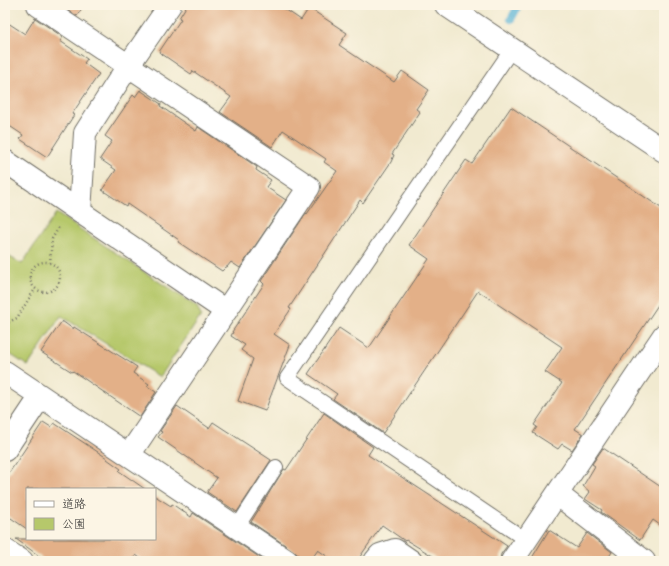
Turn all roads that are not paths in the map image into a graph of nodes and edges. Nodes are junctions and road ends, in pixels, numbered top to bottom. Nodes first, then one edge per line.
1 (38, 5) edge
2 (170, 5) edge
3 (446, 5) edge
4 (512, 49) junction
5 (128, 66) junction
6 (664, 151) edge
7 (5, 161) edge
8 (76, 209) junction
9 (226, 311) junction
10 (664, 336) edge
11 (5, 372) edge
12 (41, 396) junction
13 (5, 450) edge
14 (129, 455) junction
15 (276, 467) dead end
16 (557, 494) junction
17 (237, 527) junction
18 (526, 540) junction
19 (5, 550) edge
20 (22, 561) edge
21 (287, 561) edge
22 (375, 561) edge
23 (411, 561) edge
24 (512, 561) edge
25 (644, 561) edge

1 - 5 street
2 - 5 street
3 - 4 street
4 - 6 street
4 - 18 lane
5 - 8 street
5 - 9 street
7 - 8 street
8 - 9 street
9 - 14 street
10 - 16 street
11 - 12 street
12 - 13 street
12 - 14 street
14 - 17 street
15 - 17 lane
16 - 18 street
16 - 25 street
17 - 21 street
18 - 24 street
19 - 20 street
22 - 23 street

